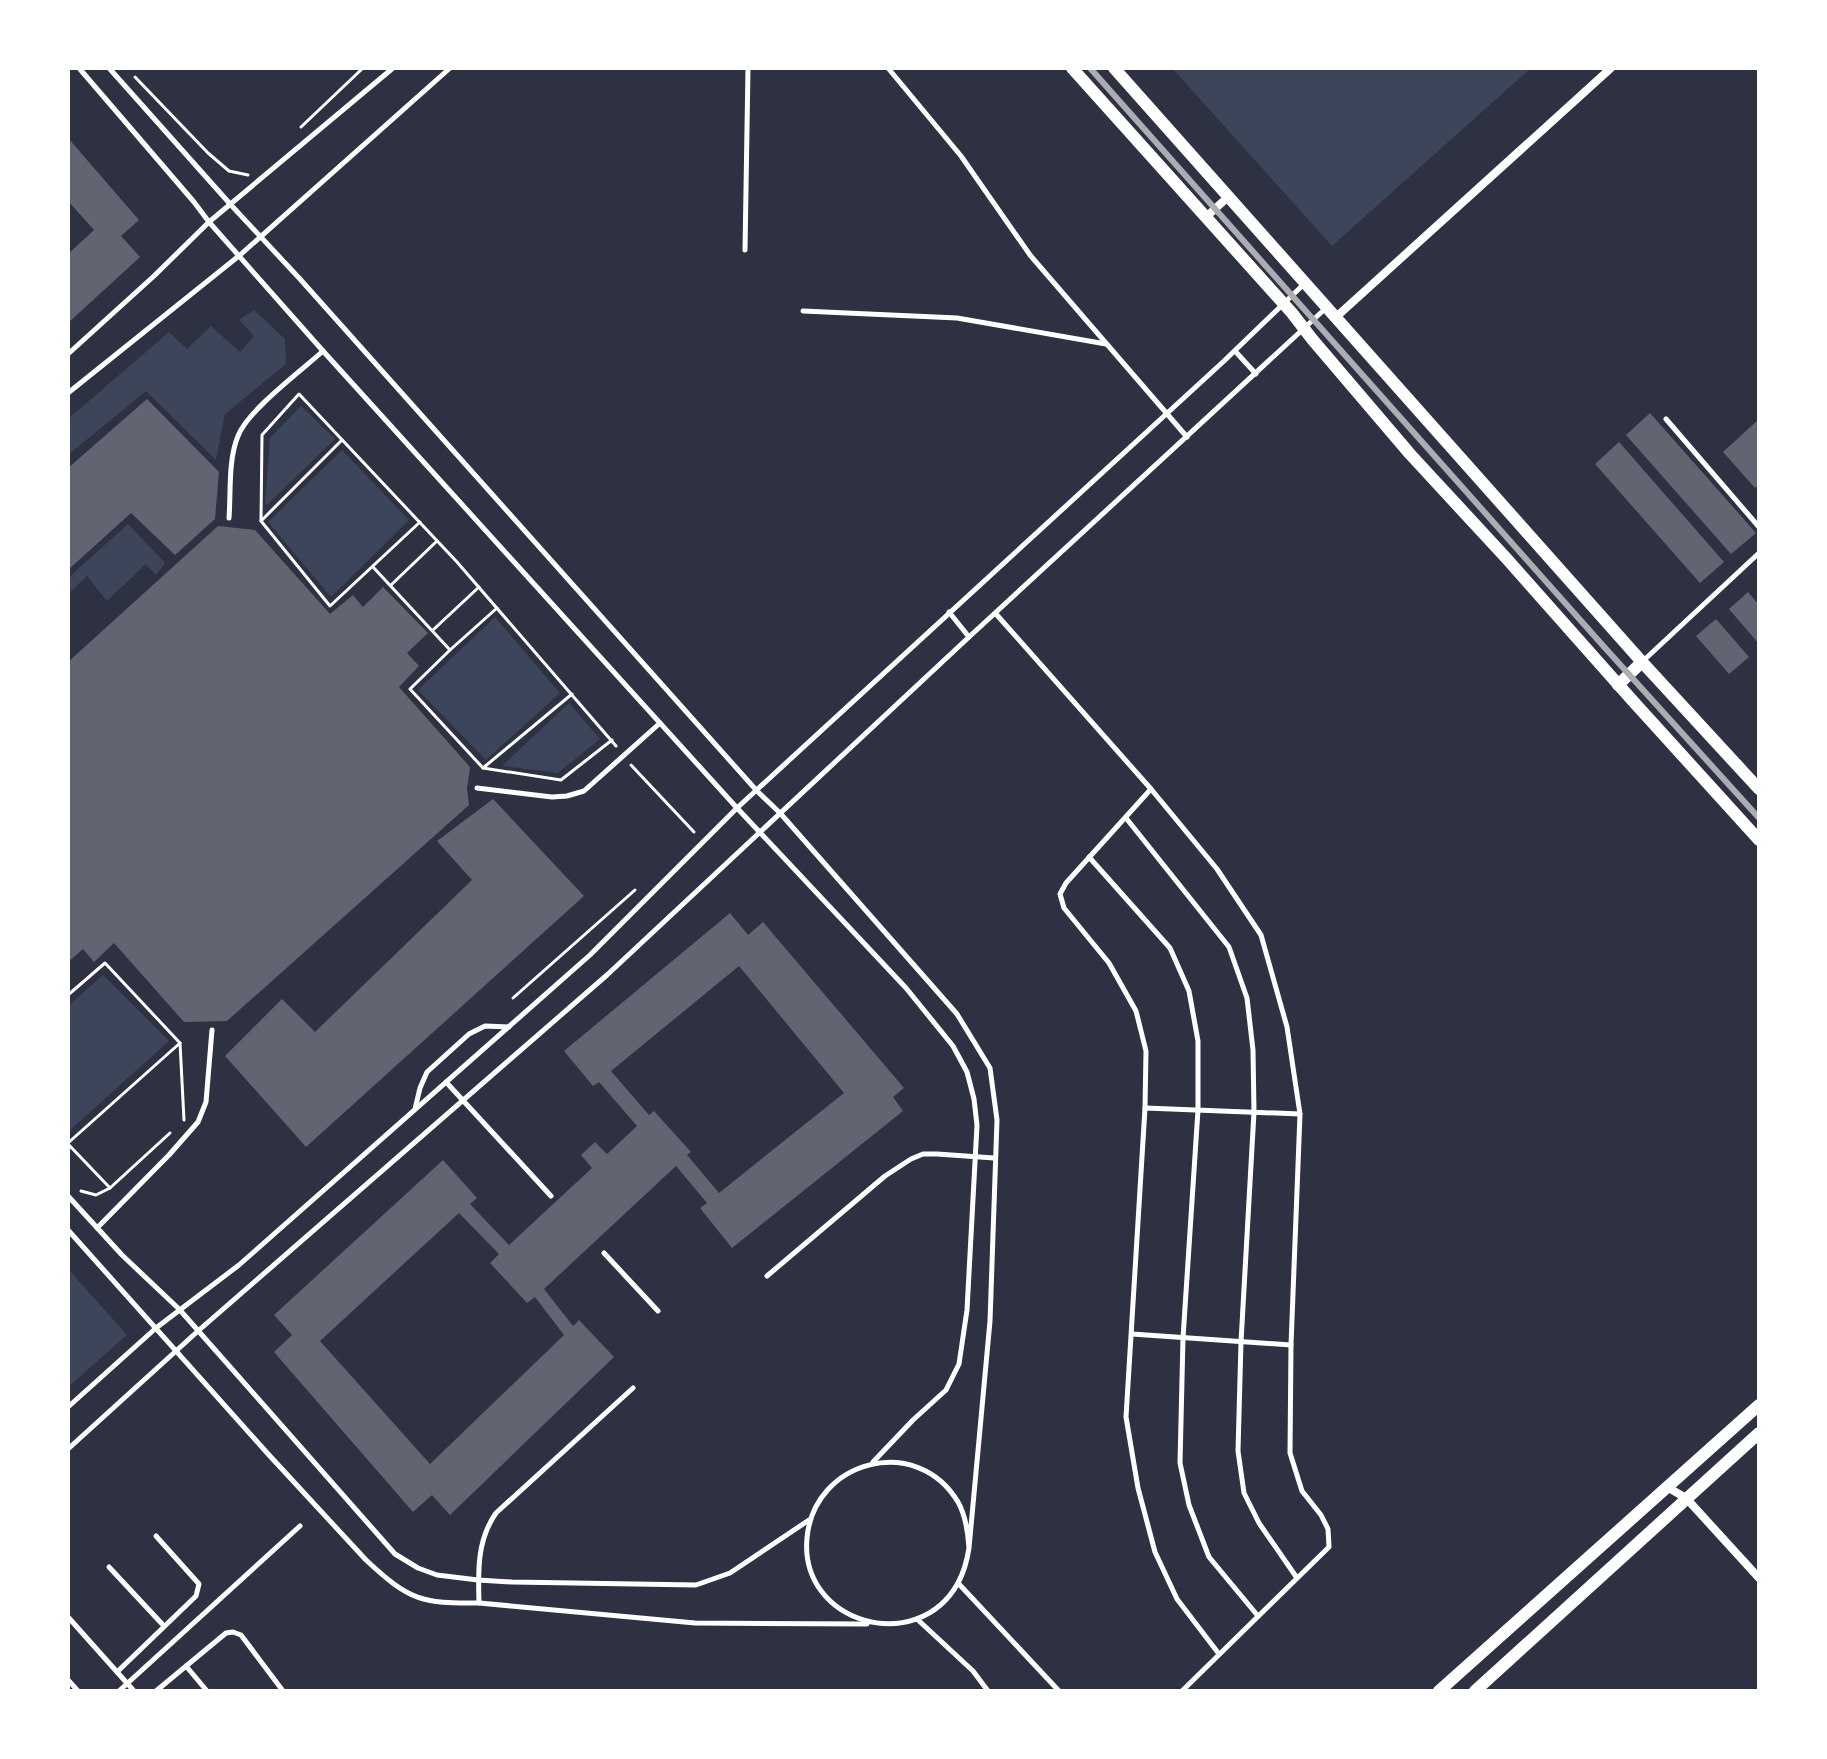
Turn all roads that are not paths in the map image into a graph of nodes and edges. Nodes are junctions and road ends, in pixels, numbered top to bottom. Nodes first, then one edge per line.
1 (79, 68) edge
2 (109, 68) edge
3 (393, 68) edge
4 (438, 68) edge
5 (450, 68) edge
6 (748, 68) edge
7 (888, 68) edge
8 (1072, 68) edge
9 (1114, 68) edge
10 (1611, 68) edge
11 (443, 74) junction
12 (1228, 197) junction
13 (231, 205) junction
14 (1206, 217) junction
15 (209, 222) junction
16 (261, 237) junction
17 (745, 250) dead end
18 (240, 255) junction
19 (1305, 284) junction
20 (1283, 303) junction
21 (803, 311) dead end
22 (1330, 313) junction
23 (1304, 329) junction
24 (1106, 344) junction
25 (323, 351) junction
26 (1235, 351) junction
27 (68, 354) edge
28 (1256, 374) junction
29 (68, 393) edge
30 (1167, 414) junction
31 (1666, 419) dead end
32 (1187, 437) junction
33 (229, 518) dead end
34 (1759, 527) edge
35 (1759, 553) edge
36 (949, 612) junction
37 (996, 614) junction
38 (969, 637) junction
39 (1642, 662) junction
40 (1618, 685) junction
41 (660, 723) junction
42 (477, 788) dead end
43 (1151, 789) junction
44 (1759, 789) edge
45 (757, 791) junction
46 (737, 808) junction
47 (780, 813) junction
48 (1126, 818) junction
49 (760, 832) junction
50 (1759, 840) edge
51 (1089, 857) junction
52 (509, 1027) junction
53 (212, 1030) dead end
54 (446, 1082) junction
55 (464, 1101) junction
56 (1145, 1108) junction
57 (415, 1110) junction
58 (1198, 1110) junction
59 (1254, 1112) junction
60 (1300, 1114) junction
61 (976, 1156) junction
62 (994, 1158) junction
63 (68, 1196) edge
64 (551, 1196) dead end
65 (97, 1228) junction
66 (68, 1230) edge
67 (604, 1253) dead end
68 (767, 1276) dead end
69 (179, 1309) junction
70 (658, 1311) dead end
71 (156, 1328) junction
72 (198, 1331) junction
73 (1132, 1334) junction
74 (1183, 1338) junction
75 (1241, 1342) junction
76 (1291, 1345) junction
77 (177, 1352) junction
78 (633, 1388) dead end
79 (1759, 1405) edge
80 (68, 1407) edge
81 (1759, 1433) edge
82 (68, 1449) edge
83 (872, 1463) junction
84 (1667, 1487) junction
85 (1686, 1498) junction
86 (810, 1520) junction
87 (300, 1526) dead end
88 (156, 1536) dead end
89 (969, 1548) junction
90 (109, 1567) dead end
91 (1297, 1578) junction
92 (1759, 1578) edge
93 (478, 1580) junction
94 (958, 1583) junction
95 (479, 1603) junction
96 (1258, 1616) junction
97 (68, 1617) edge
98 (917, 1619) junction
99 (880, 1625) junction
100 (164, 1626) junction
101 (1219, 1654) junction
102 (186, 1666) junction
103 (117, 1672) junction
104 (68, 1680) edge
105 (127, 1683) junction
106 (78, 1691) edge
107 (119, 1691) edge
108 (134, 1691) edge
109 (156, 1691) edge
110 (207, 1691) edge
111 (283, 1691) edge
112 (988, 1691) edge
113 (1059, 1691) edge
114 (1182, 1691) edge
115 (1439, 1691) edge
116 (1475, 1691) edge

1 - 15 lane
2 - 13 lane
3 - 13 lane
4 - 11 lane
5 - 11 lane
6 - 17 lane
7 - 24 lane
8 - 14 street
9 - 12 street
10 - 22 street
11 - 16 lane
12 - 14 street
12 - 19 street
13 - 15 lane
13 - 16 lane
14 - 20 street
15 - 18 lane
15 - 27 lane
16 - 18 lane
16 - 45 lane
18 - 25 lane
18 - 29 lane
19 - 20 lane
19 - 22 street
20 - 23 street
20 - 26 lane
21 - 24 lane
22 - 23 lane
22 - 39 street
23 - 28 lane
23 - 40 street
24 - 30 lane
25 - 33 lane
25 - 41 lane
26 - 28 lane
26 - 30 lane
28 - 32 lane
30 - 32 lane
30 - 36 lane
31 - 34 lane
32 - 37 lane
35 - 39 lane
36 - 38 lane
36 - 45 lane
37 - 38 lane
37 - 43 lane
38 - 47 lane
39 - 40 street
39 - 44 street
40 - 50 street
41 - 42 lane
41 - 46 lane
43 - 48 lane
43 - 60 lane
45 - 46 lane
45 - 47 lane
46 - 49 lane
46 - 52 lane
47 - 49 lane
47 - 62 lane
48 - 51 lane
48 - 59 lane
49 - 55 lane
49 - 61 lane
51 - 56 lane
51 - 58 lane
52 - 54 lane
52 - 57 lane
53 - 65 lane
54 - 55 lane
54 - 57 lane
55 - 64 lane
55 - 72 lane
56 - 58 lane
56 - 73 lane
57 - 69 lane
58 - 59 lane
58 - 74 lane
59 - 60 lane
59 - 75 lane
60 - 76 lane
61 - 62 lane
61 - 68 lane
61 - 83 lane
62 - 89 lane
63 - 65 lane
65 - 69 lane
66 - 71 lane
67 - 70 lane
69 - 71 lane
69 - 72 lane
71 - 77 lane
71 - 80 lane
72 - 77 lane
72 - 93 lane
73 - 74 lane
73 - 101 lane
74 - 75 lane
74 - 96 lane
75 - 76 lane
75 - 91 lane
76 - 91 lane
77 - 82 lane
77 - 95 lane
78 - 93 lane
79 - 84 street
81 - 85 street
83 - 86 lane
83 - 89 lane
84 - 85 street
84 - 115 street
85 - 92 street
85 - 116 street
86 - 93 lane
86 - 99 lane
87 - 105 lane
88 - 100 lane
89 - 94 lane
90 - 100 lane
91 - 96 lane
93 - 95 lane
94 - 98 lane
94 - 113 lane
95 - 99 lane
96 - 101 lane
97 - 103 lane
98 - 99 lane
98 - 112 lane
100 - 103 lane
101 - 114 lane
102 - 109 lane
102 - 110 lane
102 - 111 lane
103 - 105 lane
104 - 106 lane
105 - 107 lane
105 - 108 lane

